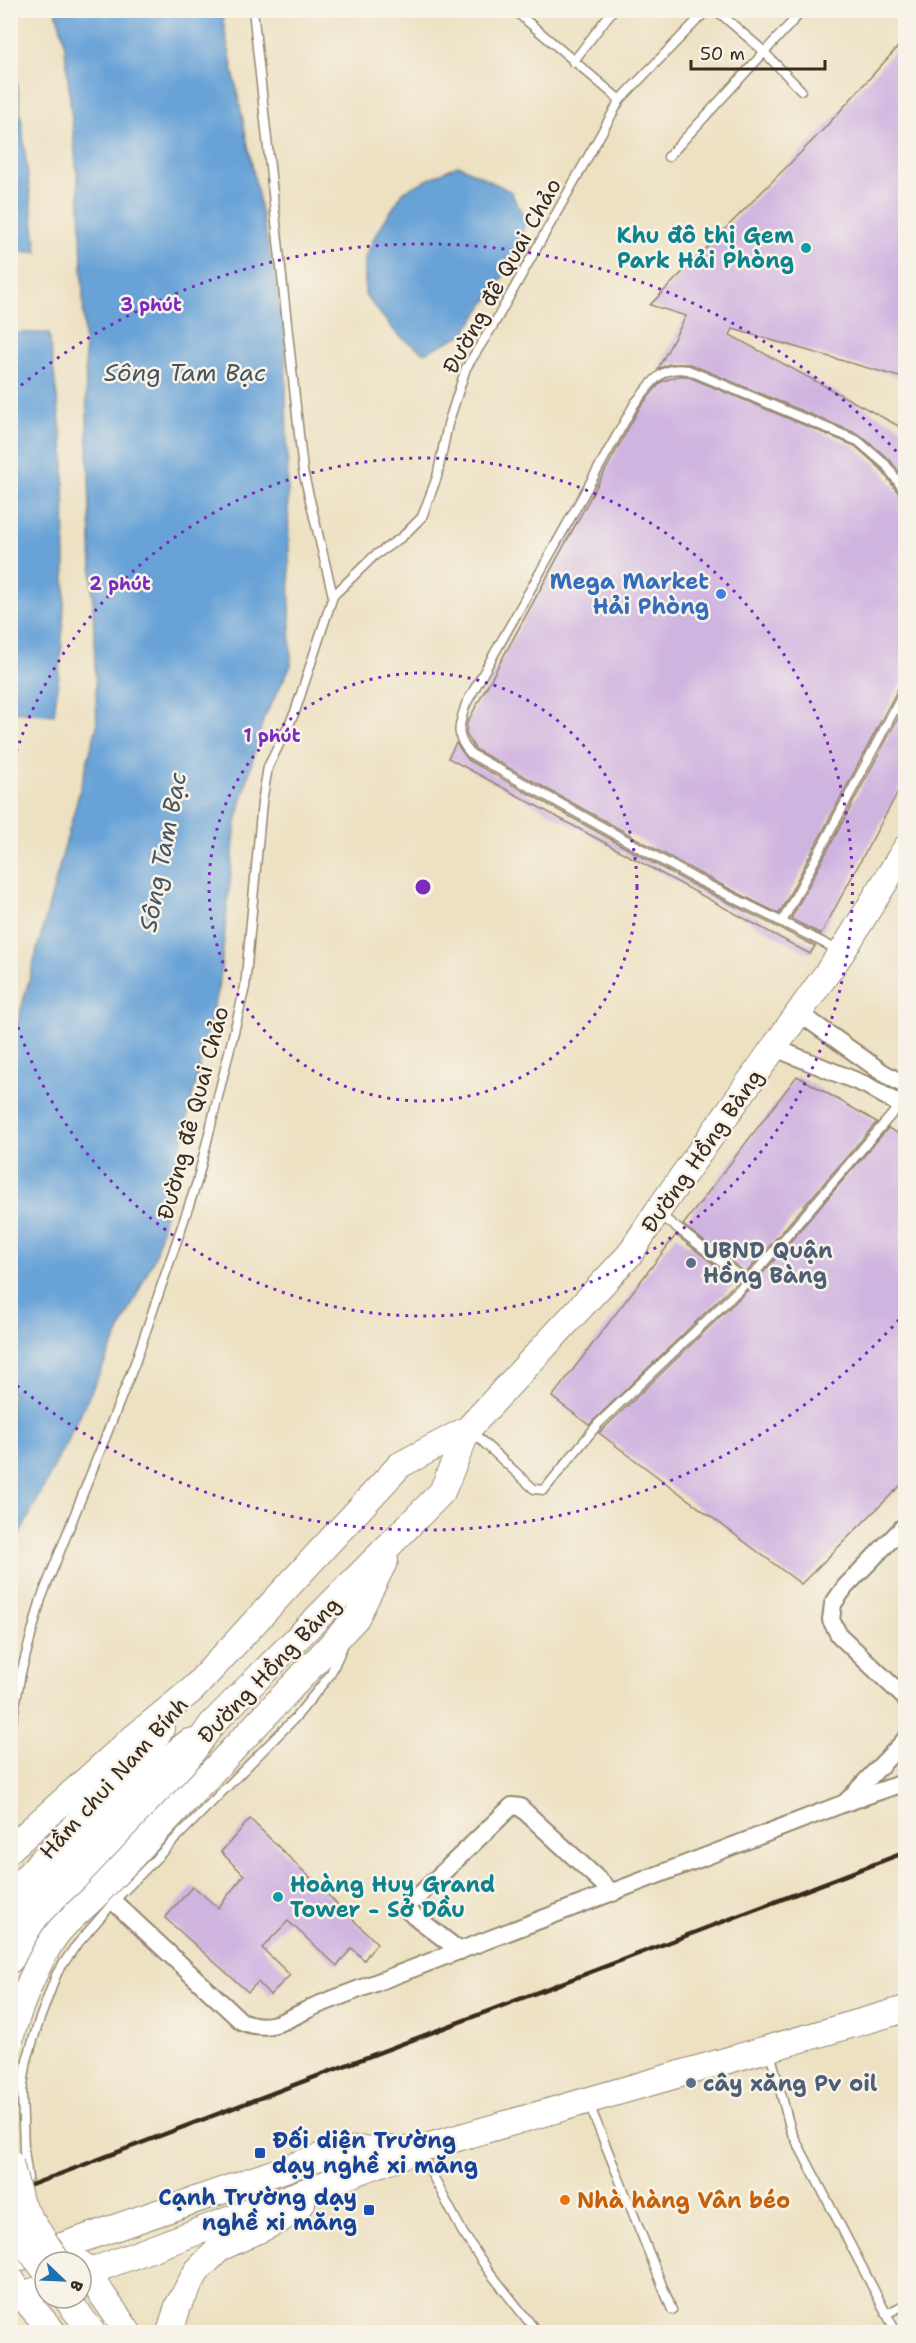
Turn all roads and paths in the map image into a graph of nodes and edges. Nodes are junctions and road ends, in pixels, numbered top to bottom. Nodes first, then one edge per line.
1 (253, 10) edge
2 (613, 10) edge
3 (707, 10) edge
4 (716, 10) edge
5 (803, 10) edge
6 (517, 11) edge
7 (765, 53) junction
8 (573, 62) junction
9 (801, 90) dead end
10 (620, 100) junction
11 (668, 157) dead end
12 (906, 493) edge
13 (333, 596) junction
14 (906, 688) edge
15 (906, 848) edge
16 (782, 922) junction
17 (842, 952) junction
18 (799, 1013) junction
19 (775, 1048) junction
20 (906, 1086) edge
21 (904, 1103) edge
22 (657, 1212) junction
23 (747, 1282) junction
24 (468, 1429) junction
25 (906, 1524) edge
26 (393, 1543) junction
27 (356, 1618) junction
28 (193, 1689) junction
29 (906, 1699) edge
30 (212, 1724) junction
31 (10, 1732) edge
32 (906, 1739) edge
33 (906, 1782) edge
34 (845, 1803) junction
35 (13, 1842) edge
36 (613, 1893) junction
37 (10, 1894) edge
38 (114, 1902) junction
39 (10, 1923) edge
40 (460, 1951) junction
41 (10, 1960) edge
42 (905, 2011) edge
43 (39, 2021) junction
44 (18, 2035) edge
45 (769, 2048) junction
46 (588, 2101) junction
47 (419, 2150) junction
48 (19, 2171) edge
49 (324, 2186) junction
50 (10, 2225) edge
51 (63, 2250) edge
52 (33, 2255) edge
53 (93, 2255) edge
54 (93, 2257) edge
55 (10, 2260) edge
56 (33, 2261) edge
57 (93, 2286) edge
58 (22, 2290) edge
59 (906, 2304) edge
60 (76, 2310) edge
61 (83, 2310) edge
62 (672, 2310) dead end
63 (886, 2313) junction
64 (52, 2332) edge
65 (93, 2332) edge
66 (128, 2332) edge
67 (170, 2332) edge
68 (537, 2332) edge
69 (896, 2332) edge

1 - 13 lane
2 - 8 lane
3 - 10 lane, Đường đê Quai Chảo
4 - 7 lane
5 - 7 lane
6 - 8 lane
7 - 9 lane
7 - 11 lane
8 - 10 lane
10 - 13 lane, Đường đê Quai Chảo
12 - 16 lane
13 - 31 lane, Đường đê Quai Chảo
14 - 16 lane
15 - 17 main road, Đường Hồng Bàng
16 - 17 lane
17 - 18 main road, Đường Hồng Bàng
18 - 19 main road, Đường Hồng Bàng
18 - 20 street
19 - 21 street
19 - 22 main road, Đường Hồng Bàng
21 - 23 lane
22 - 23 lane
22 - 24 main road, Đường Hồng Bàng
23 - 24 lane
24 - 26 main road, Đường Hồng Bàng
24 - 28 main road, Đường Hồng Bàng
25 - 29 street
26 - 27 main road
26 - 30 main road, Đường Hồng Bàng
27 - 38 lane
27 - 44 main road, bridge
28 - 35 main road, Đường Hồng Bàng
28 - 37 main road, Hầm chui Nam Bính
30 - 39 main road, Hầm chui Nam Bính
30 - 41 main road, Đường Hồng Bàng
32 - 34 street
33 - 34 street
34 - 36 street
36 - 40 street
36 - 40 street
38 - 40 street
38 - 43 lane
42 - 45 main road
43 - 44 lane
43 - 48 lane
45 - 46 main road
45 - 63 lane
46 - 47 main road
46 - 62 lane
47 - 49 main road
47 - 53 main road
47 - 68 lane
48 - 51 main road, bridge
49 - 54 main road
49 - 67 main road
50 - 52 main road, bridge
55 - 56 main road
57 - 66 main road
58 - 64 main road
59 - 63 lane
60 - 65 main road
61 - 65 main road
63 - 69 lane

